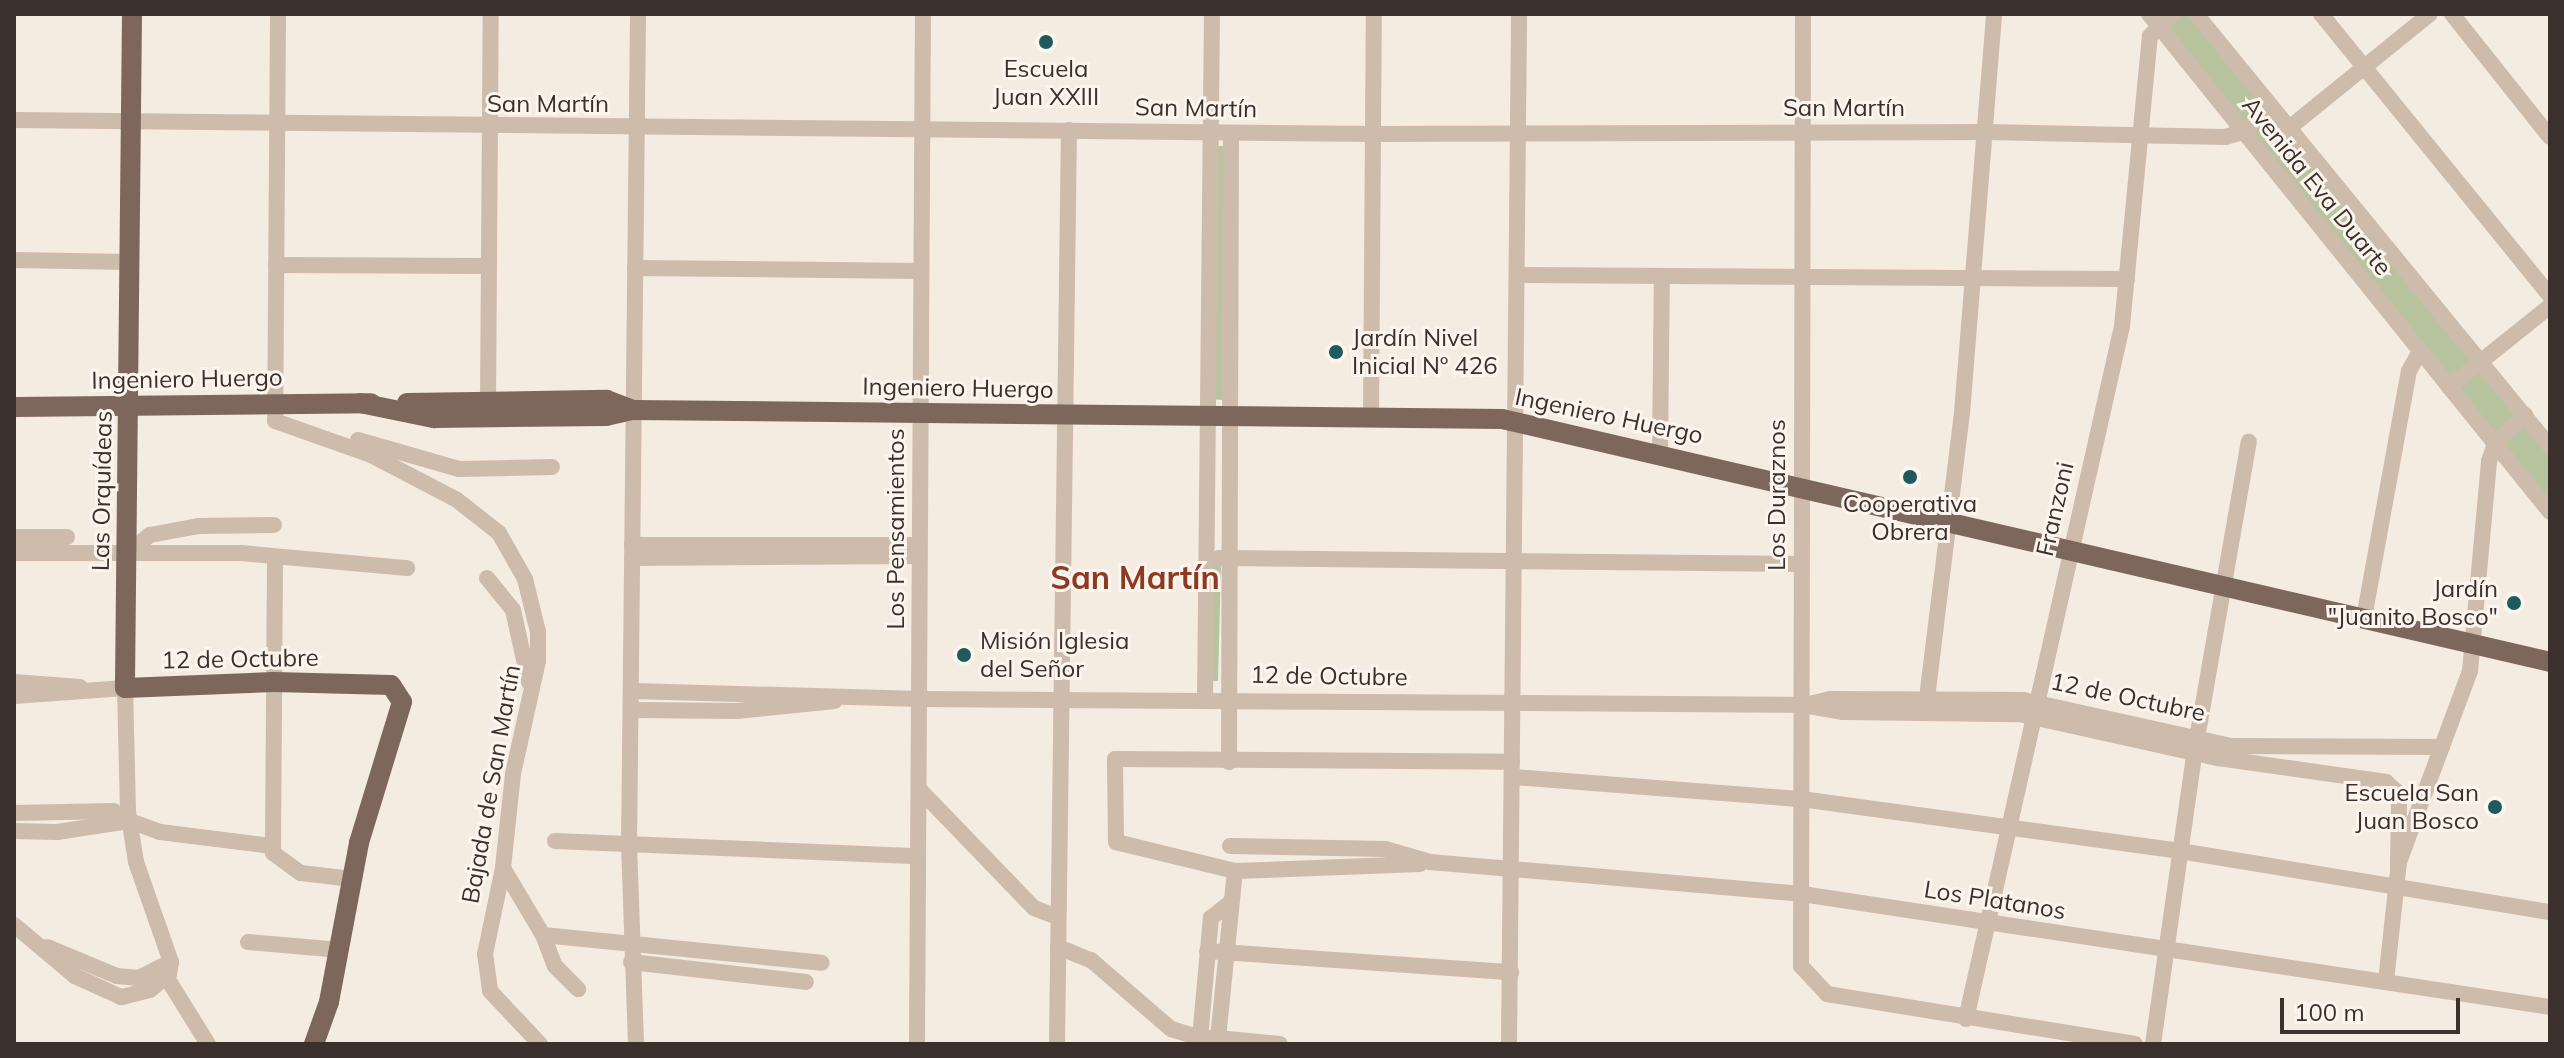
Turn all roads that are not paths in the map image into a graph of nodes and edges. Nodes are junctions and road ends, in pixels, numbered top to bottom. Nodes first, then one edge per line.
1 (132, 14) edge
2 (278, 14) edge
3 (491, 14) edge
4 (638, 14) edge
5 (923, 14) edge
6 (1212, 14) edge
7 (1374, 14) edge
8 (1519, 14) edge
9 (1803, 14) edge
10 (1994, 14) edge
11 (2173, 14) edge
12 (2196, 14) edge
13 (2321, 14) edge
14 (2430, 14) edge
15 (2452, 14) edge
16 (2154, 20) edge
17 (2364, 68) junction
18 (2272, 107) junction
19 (14, 120) edge
20 (131, 121) junction
21 (276, 122) junction
22 (490, 127) junction
23 (637, 128) junction
24 (2289, 128) junction
25 (923, 129) junction
26 (1069, 130) junction
27 (1802, 132) junction
28 (1987, 132) junction
29 (2243, 132) junction
30 (1209, 133) junction
31 (1231, 133) junction
32 (1374, 134) junction
33 (1519, 134) junction
34 (2141, 136) junction
35 (2550, 137) edge
36 (14, 260) edge
37 (129, 262) junction
38 (276, 265) junction
39 (488, 266) junction
40 (635, 268) junction
41 (921, 271) junction
42 (1517, 275) junction
43 (1662, 277) junction
44 (1801, 277) junction
45 (1975, 277) junction
46 (2127, 279) junction
47 (2550, 296) edge
48 (2550, 306) edge
49 (2419, 353) junction
50 (2480, 361) junction
51 (2449, 387) junction
52 (360, 403) junction
53 (488, 403) junction
54 (14, 407) edge
55 (129, 407) junction
56 (633, 410) junction
57 (275, 412) junction
58 (920, 413) junction
59 (2525, 415) junction
60 (1064, 416) junction
61 (1205, 416) junction
62 (1228, 417) junction
63 (1371, 417) junction
64 (1516, 421) junction
65 (323, 435) junction
66 (2249, 442) dead end
67 (2495, 444) junction
68 (2550, 447) edge
69 (1660, 454) junction
70 (552, 467) dead end
71 (1801, 486) junction
72 (2550, 512) edge
73 (1948, 522) junction
74 (274, 525) dead end
75 (14, 537) edge
76 (67, 537) dead end
77 (2071, 547) junction
78 (919, 551) junction
79 (632, 552) junction
80 (14, 553) edge
81 (127, 554) junction
82 (1227, 557) junction
83 (1204, 558) junction
84 (275, 560) junction
85 (1514, 561) junction
86 (1801, 564) junction
87 (407, 568) dead end
88 (487, 578) dead end
89 (2226, 585) junction
90 (2364, 618) junction
91 (2471, 644) junction
92 (2550, 662) edge
93 (14, 682) edge
94 (274, 682) junction
95 (125, 688) junction
96 (90, 689) junction
97 (633, 691) junction
98 (14, 696) edge
99 (855, 698) junction
100 (1927, 698) junction
101 (921, 699) junction
102 (532, 700) junction
103 (1063, 700) junction
104 (1205, 701) junction
105 (1226, 701) junction
106 (1513, 704) junction
107 (1803, 705) junction
108 (633, 710) junction
109 (2035, 710) junction
110 (2196, 744) junction
111 (2442, 747) junction
112 (1229, 762) junction
113 (1513, 770) junction
114 (920, 790) junction
115 (1801, 799) junction
116 (14, 813) edge
117 (129, 816) junction
118 (2007, 827) junction
119 (14, 831) edge
120 (555, 841) dead end
121 (272, 846) junction
122 (1230, 846) dead end
123 (629, 847) junction
124 (2180, 851) junction
125 (918, 856) junction
126 (1430, 862) junction
127 (503, 868) junction
128 (2398, 868) junction
129 (1513, 869) junction
130 (1235, 871) junction
131 (352, 879) junction
132 (2393, 888) junction
133 (1802, 894) junction
134 (2550, 912) edge
135 (1057, 917) junction
136 (1985, 923) junction
137 (14, 925) edge
138 (543, 935) junction
139 (248, 942) dead end
140 (630, 943) junction
141 (1058, 947) junction
142 (2168, 949) junction
143 (341, 950) junction
144 (1216, 952) junction
145 (631, 962) junction
146 (169, 970) junction
147 (1511, 972) junction
148 (764, 977) junction
149 (2386, 981) junction
150 (806, 982) dead end
151 (578, 989) dead end
152 (2550, 1007) edge
153 (1966, 1019) junction
154 (1218, 1038) junction
155 (1510, 1038) edge
156 (2056, 1038) edge
157 (1200, 1041) edge
158 (635, 1043) edge
159 (208, 1044) edge
160 (314, 1044) edge
161 (540, 1044) edge
162 (917, 1044) edge
163 (1057, 1044) edge
164 (1280, 1044) edge
165 (1524, 1044) edge
166 (2135, 1044) edge
167 (2153, 1044) edge

1 - 20 main road, Las Orquídeas
2 - 21 street
3 - 22 street
4 - 23 street
5 - 25 street, Los Pensamientos
6 - 30 street
7 - 32 street
8 - 33 street
9 - 27 street, Los Duraznos
10 - 28 street
11 - 16 street, Franzoni
12 - 18 street, Avenida Eva Duarte
13 - 17 street
14 - 17 street
15 - 35 street
16 - 29 street, Avenida Eva Duarte
16 - 34 street, Franzoni
17 - 24 street
17 - 47 street
18 - 24 street, Avenida Eva Duarte
18 - 29 street
19 - 20 street, San Martín
20 - 21 street, San Martín
20 - 37 main road, Las Orquídeas
21 - 22 street, San Martín
21 - 38 street
22 - 23 street, San Martín
22 - 39 street
23 - 25 street, San Martín
23 - 40 street
24 - 50 street, Avenida Eva Duarte
25 - 26 street, San Martín
25 - 41 street, Los Pensamientos
26 - 30 street, San Martín
26 - 60 street
27 - 28 street, San Martín
27 - 33 street, San Martín
27 - 44 street, Los Duraznos
28 - 34 street, San Martín
28 - 45 street
29 - 34 street, San Martín
29 - 49 street, Avenida Eva Duarte
30 - 31 street, San Martín
30 - 61 street
31 - 32 street, San Martín
31 - 62 street
32 - 33 street, San Martín
32 - 63 street
33 - 42 street
34 - 46 street, Franzoni
36 - 37 street
37 - 55 main road, Las Orquídeas
38 - 39 street
38 - 57 street
39 - 53 street
40 - 41 street
40 - 56 street
41 - 58 street, Los Pensamientos
42 - 43 street
42 - 64 street
43 - 44 street
43 - 69 street
44 - 45 street
44 - 71 street, Los Duraznos
45 - 46 street
45 - 73 street
46 - 77 street, Franzoni
48 - 50 street
49 - 51 street, Avenida Eva Duarte
49 - 90 street
50 - 51 street
50 - 59 street, Avenida Eva Duarte
51 - 67 street, Avenida Eva Duarte
52 - 53 main road, Ingeniero Huergo
52 - 56 main road, Ingeniero Huergo
52 - 57 main road, Ingeniero Huergo
53 - 56 main road, Ingeniero Huergo
54 - 55 main road, Ingeniero Huergo
55 - 57 main road, Ingeniero Huergo
55 - 81 main road, Las Orquídeas
56 - 58 main road, Ingeniero Huergo
56 - 79 street
57 - 65 street, Bajada de San Martín
58 - 60 main road, Ingeniero Huergo
58 - 78 street, Los Pensamientos
59 - 67 street
59 - 68 street, Avenida Eva Duarte
60 - 61 main road, Ingeniero Huergo
60 - 103 street
61 - 62 main road, Ingeniero Huergo
61 - 83 street
62 - 63 main road, Ingeniero Huergo
62 - 82 street
63 - 64 main road, Ingeniero Huergo
64 - 69 main road, Ingeniero Huergo
64 - 85 street
65 - 70 street
65 - 102 street, Bajada de San Martín
66 - 89 street
67 - 72 street, Avenida Eva Duarte
67 - 91 street
69 - 71 main road, Ingeniero Huergo
71 - 73 main road, Ingeniero Huergo
71 - 86 street, Los Duraznos
73 - 77 main road, Ingeniero Huergo
73 - 100 street
74 - 81 street
75 - 76 street
77 - 89 main road, Ingeniero Huergo
77 - 109 street, Franzoni
78 - 79 street
78 - 101 street, Los Pensamientos
79 - 97 street
80 - 81 street
81 - 84 street
81 - 95 main road, Las Orquídeas
82 - 83 street
82 - 85 street
82 - 105 street
83 - 104 street
84 - 87 street
84 - 94 street
85 - 86 street
85 - 106 street
86 - 107 street, Los Duraznos
88 - 102 street
89 - 90 main road, Ingeniero Huergo
89 - 110 street
90 - 91 main road, Ingeniero Huergo
91 - 92 main road, Ingeniero Huergo
91 - 111 street
93 - 96 street, 12 de Octubre
94 - 95 main road, 12 de Octubre
94 - 121 street
94 - 131 main road, 12 de Octubre
95 - 96 street, 12 de Octubre
95 - 117 street, Las Orquídeas
96 - 98 street, 12 de Octubre
97 - 99 street, 12 de Octubre
97 - 108 street
99 - 101 street, 12 de Octubre
99 - 108 street, 12 de Octubre
100 - 107 street, 12 de Octubre
100 - 109 street, 12 de Octubre
101 - 103 street, 12 de Octubre
101 - 114 street, Los Pensamientos
102 - 127 street, Bajada de San Martín
103 - 104 street, 12 de Octubre
103 - 135 street
104 - 105 street, 12 de Octubre
105 - 106 street, 12 de Octubre
105 - 112 street
106 - 107 street, 12 de Octubre
106 - 113 street
107 - 109 street, 12 de Octubre
107 - 115 street, Los Duraznos
108 - 123 street
109 - 110 street, 12 de Octubre
109 - 118 street, Franzoni
110 - 111 street, 12 de Octubre
110 - 124 street
110 - 128 street, 12 de Octubre
111 - 128 street
112 - 113 street
112 - 130 street, Los Platanos
113 - 115 street
113 - 129 street
114 - 125 street, Los Pensamientos
114 - 135 street
115 - 118 street
115 - 133 street, Los Duraznos
116 - 117 street
117 - 119 street
117 - 121 street
117 - 146 street, Las Orquídeas
118 - 124 street
118 - 136 street, Franzoni
120 - 123 street
121 - 131 street
122 - 126 street, Los Platanos
123 - 125 street
123 - 140 street
124 - 132 street
124 - 142 street
125 - 162 street, Los Pensamientos
126 - 129 street, Los Platanos
126 - 130 street, Los Platanos
127 - 138 street
127 - 161 street, Bajada de San Martín
128 - 132 street
129 - 133 street, Los Platanos
129 - 147 street
130 - 144 street
131 - 143 main road
132 - 134 street
132 - 149 street
133 - 136 street, Los Platanos
133 - 153 street, Los Duraznos
135 - 141 street
136 - 142 street, Los Platanos
136 - 153 street, Franzoni
137 - 146 street
138 - 140 street
138 - 151 street
139 - 143 street
140 - 145 street
140 - 148 street
141 - 157 street
141 - 163 street
142 - 149 street, Los Platanos
142 - 167 street
143 - 160 main road
144 - 147 street
144 - 154 street
144 - 157 street
145 - 148 street
145 - 158 street
146 - 159 street, Las Orquídeas
147 - 155 street
148 - 150 street
149 - 152 street, Los Platanos
153 - 156 street
154 - 157 street
154 - 164 street
155 - 165 street
156 - 166 street

